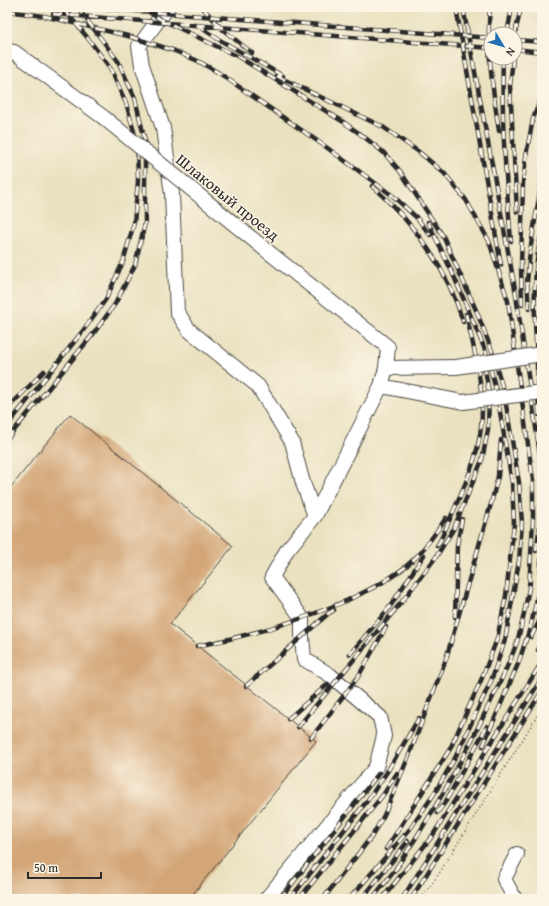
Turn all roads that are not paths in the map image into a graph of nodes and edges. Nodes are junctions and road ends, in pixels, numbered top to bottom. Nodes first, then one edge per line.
1 (168, 7) edge
2 (10, 52) edge
3 (542, 354) edge
4 (386, 368) junction
5 (381, 386) junction
6 (542, 392) edge
7 (315, 516) junction
8 (517, 854) dead end
9 (266, 899) edge
10 (515, 899) edge

1 - 7 street
2 - 4 street, Шлаковый проезд, bridge
3 - 4 street, bridge
4 - 5 street, Шлаковый проезд
5 - 6 street, bridge
5 - 7 street, Шлаковый проезд
7 - 9 street, Шлаковый проезд
8 - 10 street

